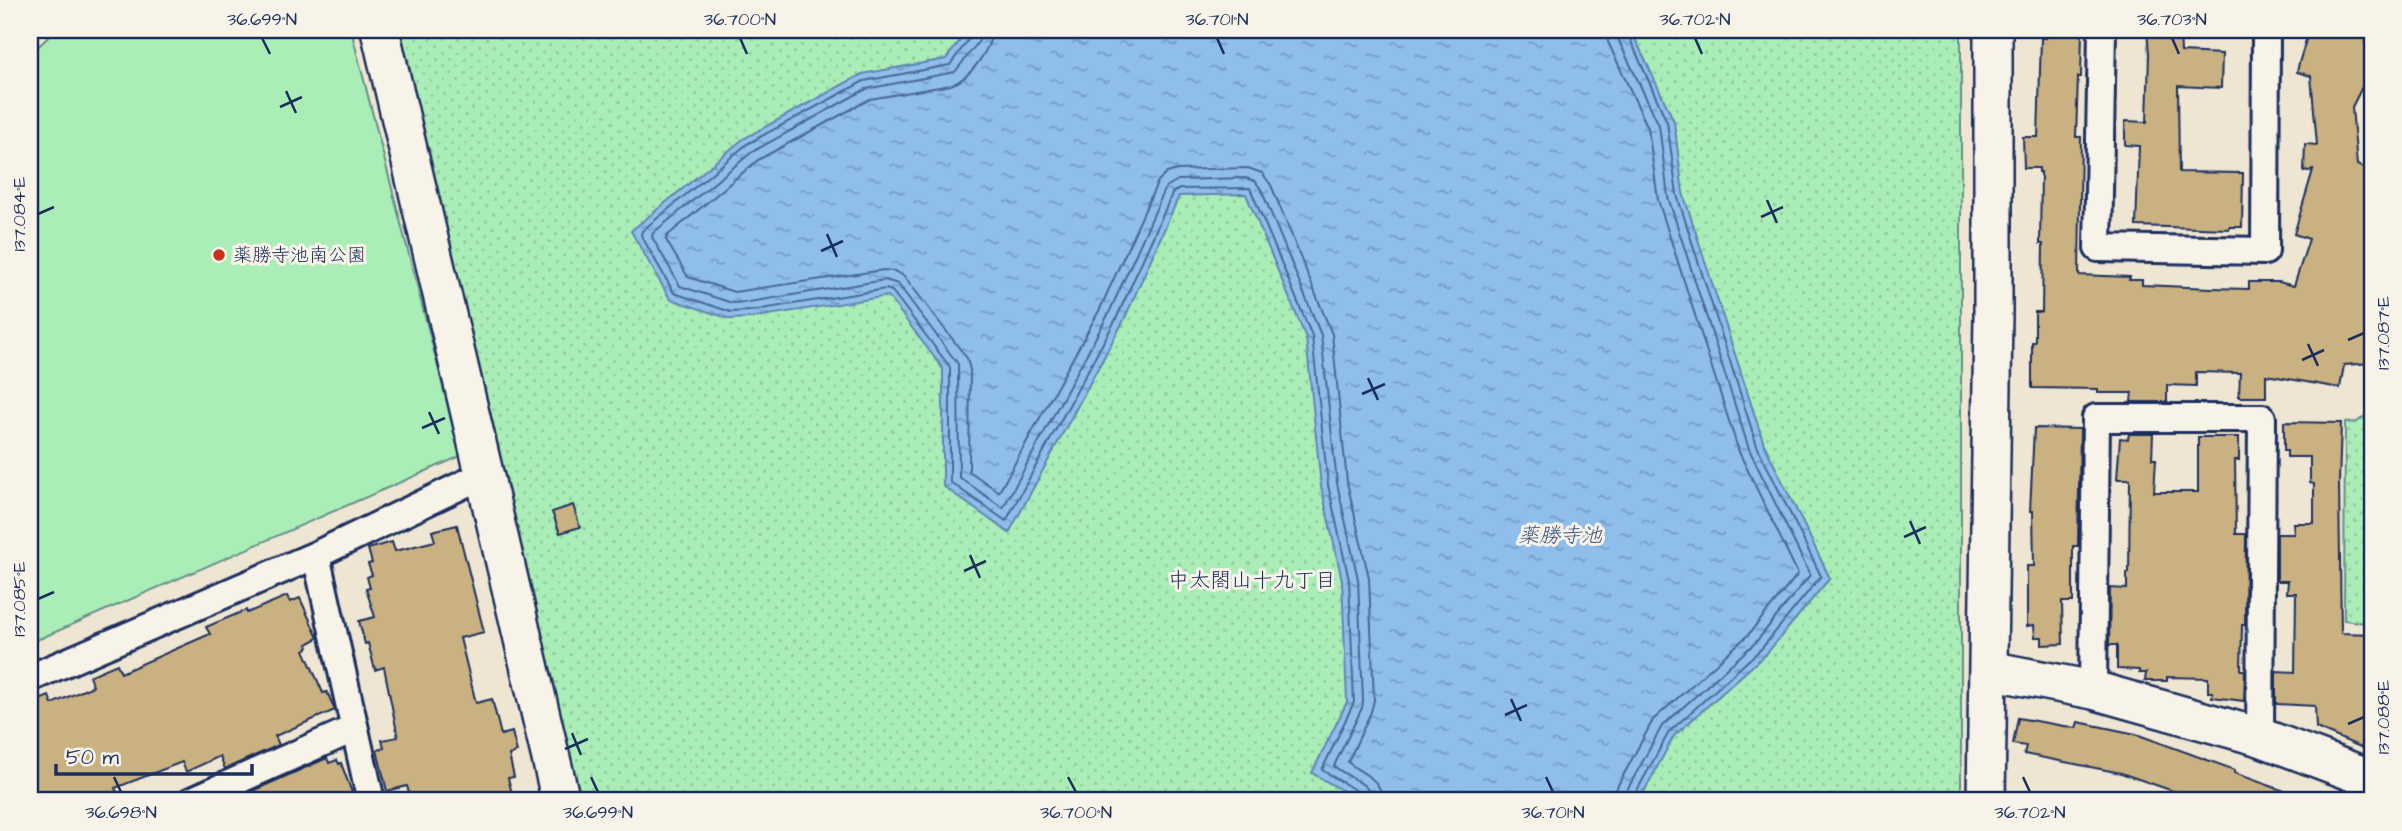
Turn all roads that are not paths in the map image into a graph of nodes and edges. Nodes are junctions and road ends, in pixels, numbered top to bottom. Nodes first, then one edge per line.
1 (380, 30) edge
2 (1993, 30) edge
3 (2102, 30) edge
4 (2266, 30) edge
5 (483, 475) junction
6 (316, 555) junction
7 (1989, 670) junction
8 (30, 678) edge
9 (2093, 690) junction
10 (353, 729) junction
11 (2260, 737) junction
12 (2372, 779) edge
13 (191, 801) edge
14 (371, 801) edge
15 (561, 801) edge
16 (1986, 801) edge

1 - 5 street
2 - 7 street
3 - 4 street
5 - 6 street
5 - 15 street
6 - 8 street
6 - 10 street
7 - 9 street
7 - 16 street
9 - 11 street
9 - 11 street
10 - 13 street
10 - 14 street
11 - 12 street

